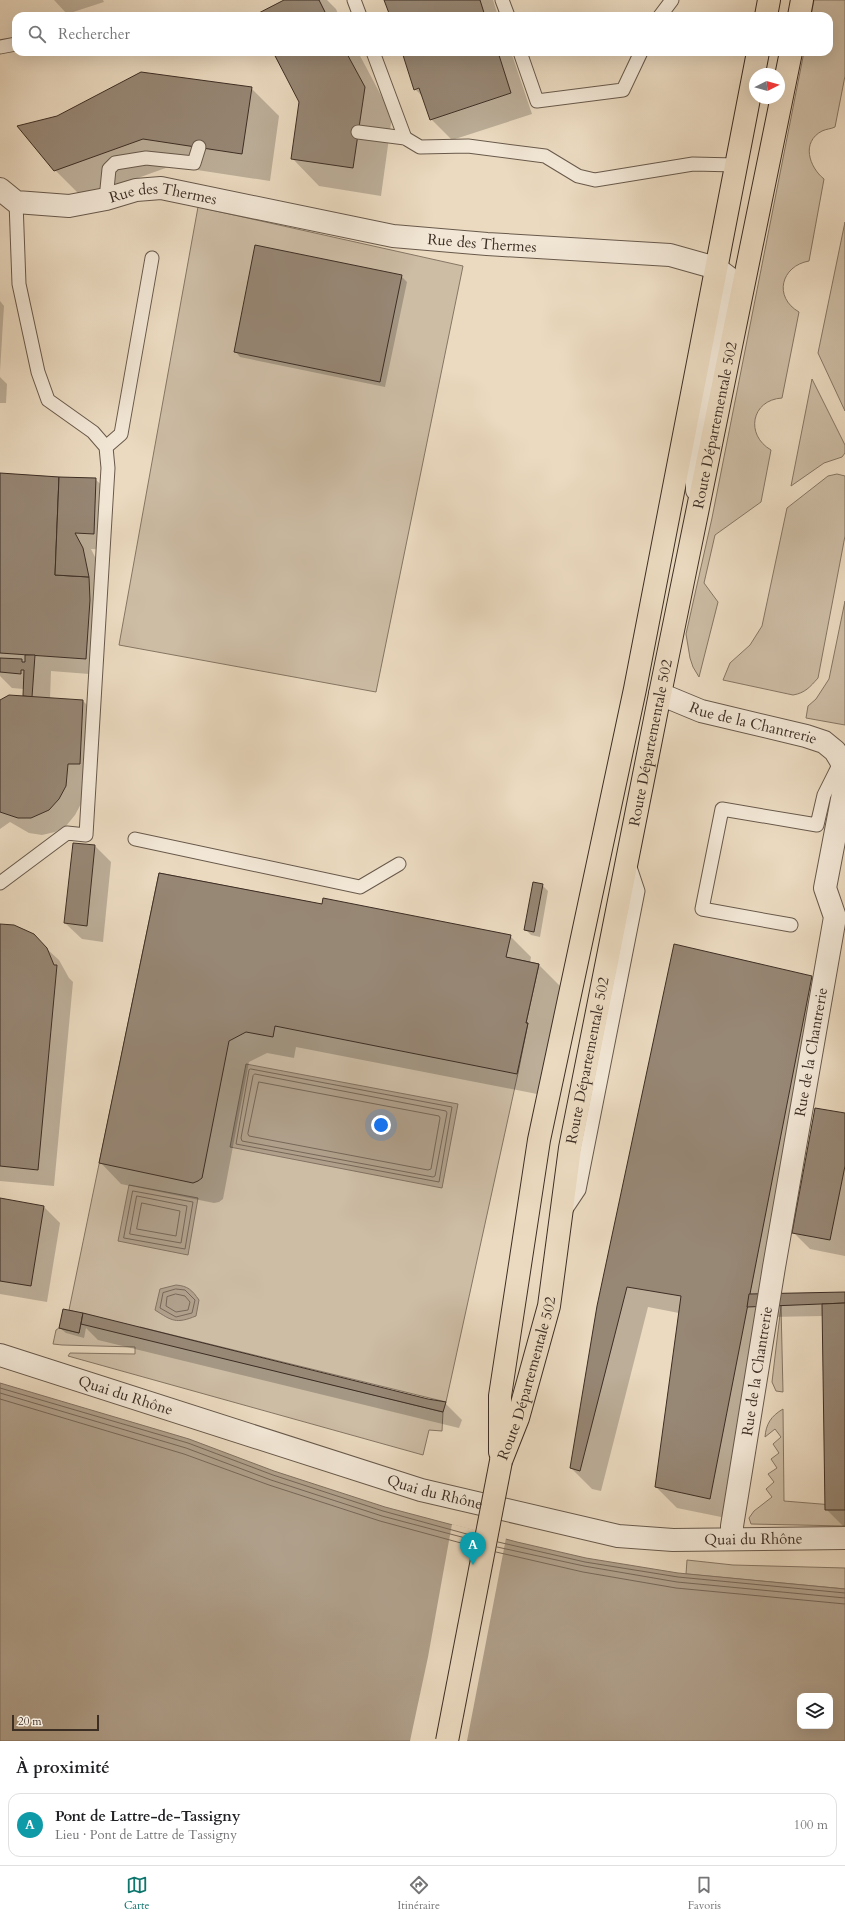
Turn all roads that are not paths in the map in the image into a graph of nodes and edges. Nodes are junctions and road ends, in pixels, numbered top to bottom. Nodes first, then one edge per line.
1 (354, 0) edge
2 (502, 0) edge
3 (672, 0) edge
4 (769, 0) edge
5 (802, 0) edge
6 (358, 12) edge
7 (506, 12) edge
8 (663, 12) edge
9 (767, 12) edge
10 (800, 12) edge
11 (12, 45) edge
12 (0, 47) edge
13 (374, 56) edge
14 (521, 56) edge
15 (639, 56) edge
16 (757, 56) edge
17 (791, 56) edge
18 (358, 132) dead end
19 (405, 138) junction
20 (199, 147) dead end
21 (736, 165) junction
22 (8, 196) edge
23 (106, 199) junction
24 (152, 258) dead end
25 (716, 268) junction
26 (106, 446) junction
27 (697, 516) junction
28 (660, 694) junction
29 (841, 762) junction
30 (135, 839) dead end
31 (399, 864) dead end
32 (0, 883) edge
33 (791, 925) dead end
34 (0, 1355) edge
35 (500, 1461) junction
36 (845, 1538) edge
37 (732, 1539) junction
38 (447, 1741) edge

1 - 6 lane
2 - 7 lane
3 - 8 lane
4 - 9 main road
5 - 10 main road
11 - 12 lane
13 - 19 lane
14 - 15 lane
16 - 21 main road, Route Départementale 502
17 - 27 main road, Route Départementale 502
18 - 19 lane
19 - 21 lane
20 - 23 lane
21 - 25 main road, Route Départementale 502
22 - 23 street, Rue des Thermes
22 - 26 lane
23 - 25 street, Rue des Thermes
24 - 26 lane
25 - 27 street
25 - 35 main road, Route Départementale 502
26 - 32 lane
27 - 28 main road, Route Départementale 502
28 - 29 street, Rue de la Chantrerie
28 - 35 main road, Route Départementale 502
29 - 33 lane
29 - 37 street, Rue de la Chantrerie
30 - 31 lane
34 - 37 street, Quai du Rhône
35 - 38 main road, bridge
36 - 37 street, Quai du Rhône

